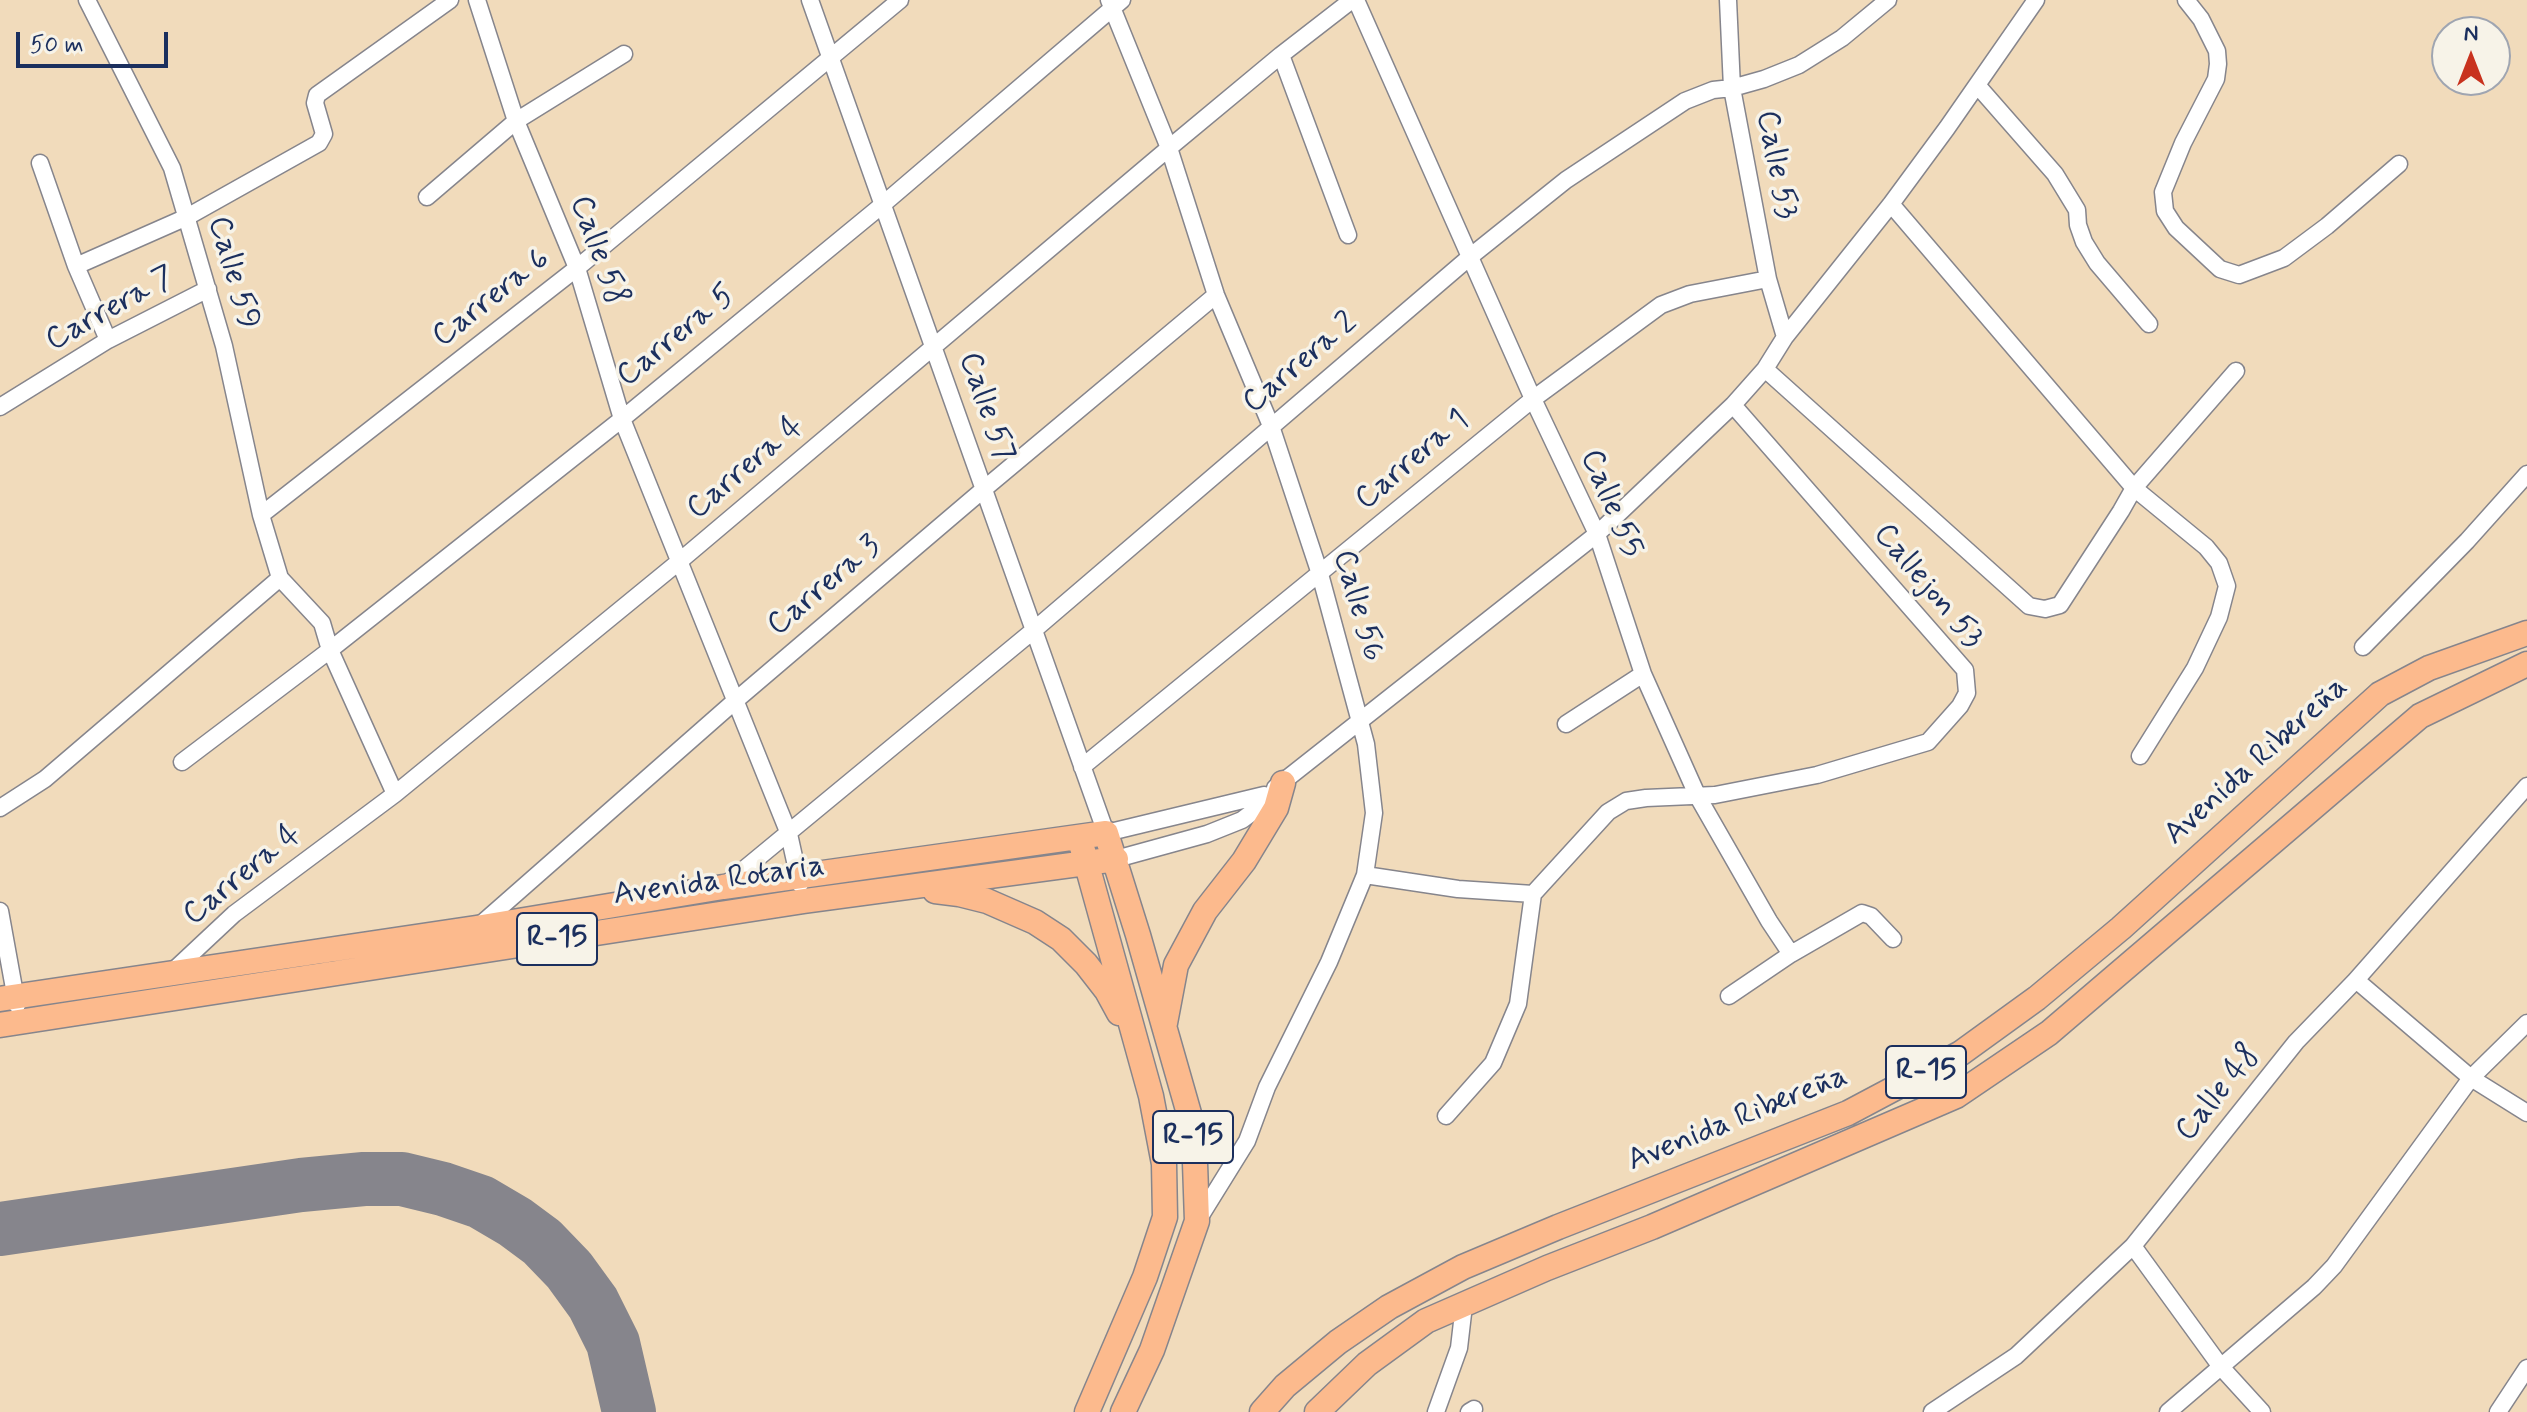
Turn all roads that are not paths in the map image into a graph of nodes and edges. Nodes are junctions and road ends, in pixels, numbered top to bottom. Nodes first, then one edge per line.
1 (87, 0) edge
2 (450, 0) edge
3 (477, 0) edge
4 (810, 0) edge
5 (900, 0) edge
6 (1354, 0) edge
7 (1728, 0) edge
8 (1888, 0) edge
9 (2036, 0) edge
10 (2186, 0) edge
11 (1114, 3) edge
12 (624, 54) dead end
13 (1281, 55) junction
14 (831, 58) junction
15 (1977, 85) junction
16 (1732, 88) junction
17 (516, 121) junction
18 (1169, 148) junction
19 (40, 163) dead end
20 (2399, 164) dead end
21 (427, 197) dead end
22 (1891, 204) junction
23 (881, 206) junction
24 (187, 217) junction
25 (1348, 235) dead end
26 (1471, 256) junction
27 (76, 266) junction
28 (577, 268) junction
29 (1768, 279) junction
30 (208, 289) junction
31 (1216, 295) junction
32 (2149, 324) dead end
33 (1785, 337) junction
34 (108, 340) junction
35 (934, 348) junction
36 (1765, 369) junction
37 (2236, 371) dead end
38 (1533, 399) junction
39 (1733, 405) junction
40 (0, 407) edge
41 (622, 419) junction
42 (1271, 426) junction
43 (2527, 474) edge
44 (2134, 488) junction
45 (984, 489) junction
46 (261, 515) junction
47 (1597, 534) junction
48 (681, 560) junction
49 (1320, 574) junction
50 (280, 578) junction
51 (1034, 630) junction
52 (2527, 633) edge
53 (2363, 647) dead end
54 (330, 650) junction
55 (2527, 664) edge
56 (1643, 674) junction
57 (735, 701) junction
58 (1361, 720) junction
59 (1566, 724) dead end
60 (2140, 756) dead end
61 (182, 762) dead end
62 (1082, 767) junction
63 (2527, 786) edge
64 (1274, 789) junction
65 (395, 794) junction
66 (1698, 797) junction
67 (0, 808) edge
68 (1106, 833) junction
69 (789, 834) junction
70 (1079, 837) junction
71 (1116, 859) junction
72 (1087, 863) junction
73 (1365, 875) junction
74 (799, 876) junction
75 (723, 887) junction
76 (892, 889) junction
77 (1533, 894) junction
78 (804, 901) junction
79 (0, 911) edge
80 (476, 928) junction
81 (1893, 939) dead end
82 (1791, 954) junction
83 (170, 973) junction
84 (2356, 980) junction
85 (1729, 996) dead end
86 (8, 998) edge
87 (2527, 1023) edge
88 (9, 1024) edge
89 (1164, 1029) junction
90 (1139, 1049) junction
91 (2471, 1078) junction
92 (2527, 1113) edge
93 (1446, 1116) dead end
94 (1197, 1221) junction
95 (2133, 1246) junction
96 (1464, 1305) junction
97 (2221, 1367) junction
98 (2527, 1368) edge
99 (1944, 1409) edge
100 (1087, 1412) edge
101 (1123, 1412) edge
102 (1262, 1412) edge
103 (1317, 1412) edge
104 (1436, 1412) edge
105 (2168, 1412) edge
106 (2262, 1412) edge
107 (2498, 1412) edge

1 - 24 street, Calle 59
2 - 24 street, Carrera 7
3 - 17 street, Calle 58
4 - 14 street, Calle 57
5 - 14 street, Carrera 6
6 - 13 street, Carrera 4
6 - 26 street, Calle 55
7 - 16 street, Calle 53
8 - 16 street, Carrera 2
9 - 15 street
10 - 20 street
11 - 18 street, Calle 56
11 - 23 street, Carrera 5
12 - 17 street
13 - 18 street, Carrera 4
13 - 25 street
14 - 23 street, Calle 57
14 - 28 street, Carrera 6
15 - 22 street
15 - 32 street
16 - 26 street, Carrera 2
16 - 29 street, Calle 53
17 - 21 street
17 - 28 street, Calle 58
18 - 31 street, Calle 56
18 - 35 street, Carrera 4
19 - 27 street
22 - 33 street
22 - 44 street
23 - 35 street, Calle 57
23 - 41 street, Carrera 5
24 - 27 street
24 - 30 street, Calle 59
26 - 38 street, Calle 55
26 - 42 street, Carrera 2
27 - 34 street
28 - 41 street, Calle 58
28 - 46 street, Carrera 6
29 - 33 street, Calle 53
29 - 38 street, Carrera 1
30 - 34 street, Carrera 7
30 - 46 street, Calle 59
31 - 42 street, Calle 56
31 - 45 street, Carrera 3
33 - 36 street
34 - 40 street, Carrera 7
35 - 45 street, Calle 57
35 - 48 street, Carrera 4
36 - 39 street
36 - 44 street
37 - 44 street
38 - 47 street, Calle 55
38 - 49 street, Carrera 1
39 - 47 street
39 - 66 street, Callejon 53
41 - 48 street, Calle 58
41 - 54 street, Carrera 5
42 - 49 street, Calle 56
42 - 51 street, Carrera 2
43 - 53 street
44 - 60 street
45 - 51 street, Calle 57
45 - 57 street, Carrera 3
46 - 50 street, Calle 59
47 - 56 street, Calle 55
47 - 58 street
48 - 57 street, Calle 58
48 - 65 street, Carrera 4
49 - 58 street, Calle 56
49 - 62 street, Carrera 1
50 - 54 street
50 - 67 street
51 - 62 street, Calle 57
51 - 69 street, Carrera 2
52 - 102 main road, Avenida Ribereña / R-15
54 - 61 street, Carrera 5
54 - 65 street
55 - 96 main road, Avenida Ribereña / R-15
56 - 59 street
56 - 66 street, Calle 55
57 - 69 street, Calle 58
57 - 80 street, Carrera 3
58 - 64 street
58 - 73 street, Calle 56
62 - 68 street, Calle 57
63 - 84 street, Calle 48
64 - 68 street
64 - 71 street
64 - 89 main road
65 - 83 street, Carrera 4
66 - 77 street, Callejon 53
66 - 82 street, Calle 55
68 - 70 main road, Avenida Rotaria / R-15
68 - 71 main road, R-15
69 - 74 street, Calle 58
69 - 75 street, Carrera 2
70 - 72 main road, R-15
70 - 74 main road, Avenida Rotaria / R-15
71 - 72 main road, Avenida Rotaria / R-15
71 - 89 main road, R-15
72 - 76 main road, Avenida Rotaria / R-15
72 - 90 main road, R-15
73 - 77 street
73 - 94 street, Calle 56
74 - 75 main road, Avenida Rotaria / R-15
74 - 78 street, Calle 58
75 - 80 main road, Avenida Rotaria / R-15
76 - 78 main road, Avenida Rotaria / R-15
76 - 90 main road
77 - 93 street
78 - 88 main road, Avenida Rotaria / R-15
79 - 86 street
80 - 83 main road, Avenida Rotaria / R-15
81 - 82 street
82 - 85 street
83 - 86 main road, Avenida Rotaria / R-15
84 - 91 street
84 - 95 street, Calle 48
86 - 88 street
87 - 91 street
89 - 94 main road, R-15
90 - 100 main road, R-15
91 - 92 street
91 - 97 street
94 - 101 main road, R-15
95 - 97 street
95 - 99 street, Calle 48
96 - 103 main road, Avenida Ribereña / R-15
96 - 104 street
97 - 105 street
97 - 106 street
98 - 107 street

